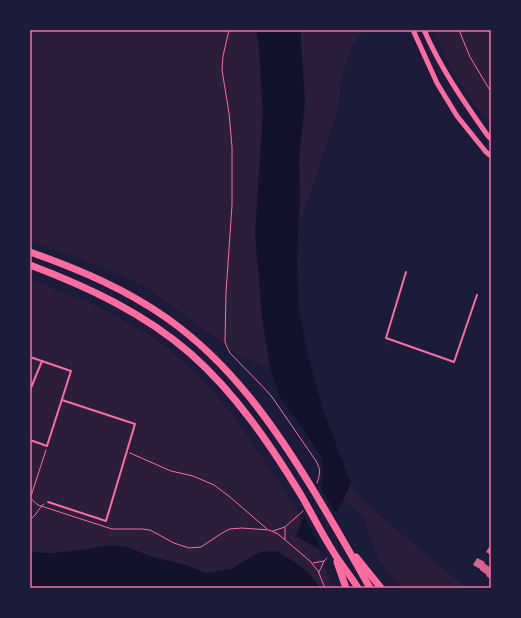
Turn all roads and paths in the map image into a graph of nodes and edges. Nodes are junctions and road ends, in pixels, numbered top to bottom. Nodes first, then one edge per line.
1 (229, 30) edge
2 (413, 30) edge
3 (424, 30) edge
4 (459, 30) edge
5 (491, 92) edge
6 (491, 139) edge
7 (491, 156) edge
8 (30, 252) edge
9 (30, 265) edge
10 (406, 272) dead end
11 (477, 294) dead end
12 (30, 357) edge
13 (42, 361) junction
14 (30, 389) edge
15 (62, 400) junction
16 (30, 440) edge
17 (47, 446) junction
18 (127, 452) junction
19 (316, 485) dead end
20 (30, 497) edge
21 (48, 502) joint
22 (41, 506) junction
23 (303, 511) dead end
24 (30, 520) edge
25 (285, 527) junction
26 (267, 530) junction
27 (273, 531) junction
28 (342, 537) junction
29 (285, 540) junction
30 (335, 554) junction
31 (327, 558) dead end
32 (324, 561) junction
33 (312, 563) junction
34 (319, 573) junction
35 (325, 588) edge
36 (346, 588) edge
37 (358, 588) edge
38 (370, 588) edge
39 (381, 588) edge

1 - 19 path
2 - 7 main road
3 - 6 main road
4 - 5 path
8 - 28 highway
9 - 30 highway
10 - 11 lane
12 - 13 lane
13 - 14 lane
13 - 15 lane
15 - 17 lane
15 - 18 lane
16 - 17 lane
17 - 20 path
18 - 21 lane
18 - 26 path
20 - 22 path
21 - 22 path
22 - 24 path
22 - 26 path
23 - 25 path
25 - 27 path
25 - 29 path
26 - 27 path
27 - 29 path
28 - 38 highway
28 - 39 highway
29 - 33 path
30 - 36 highway
30 - 37 highway
31 - 32 path
32 - 33 path
32 - 34 path
33 - 34 path
34 - 35 path

